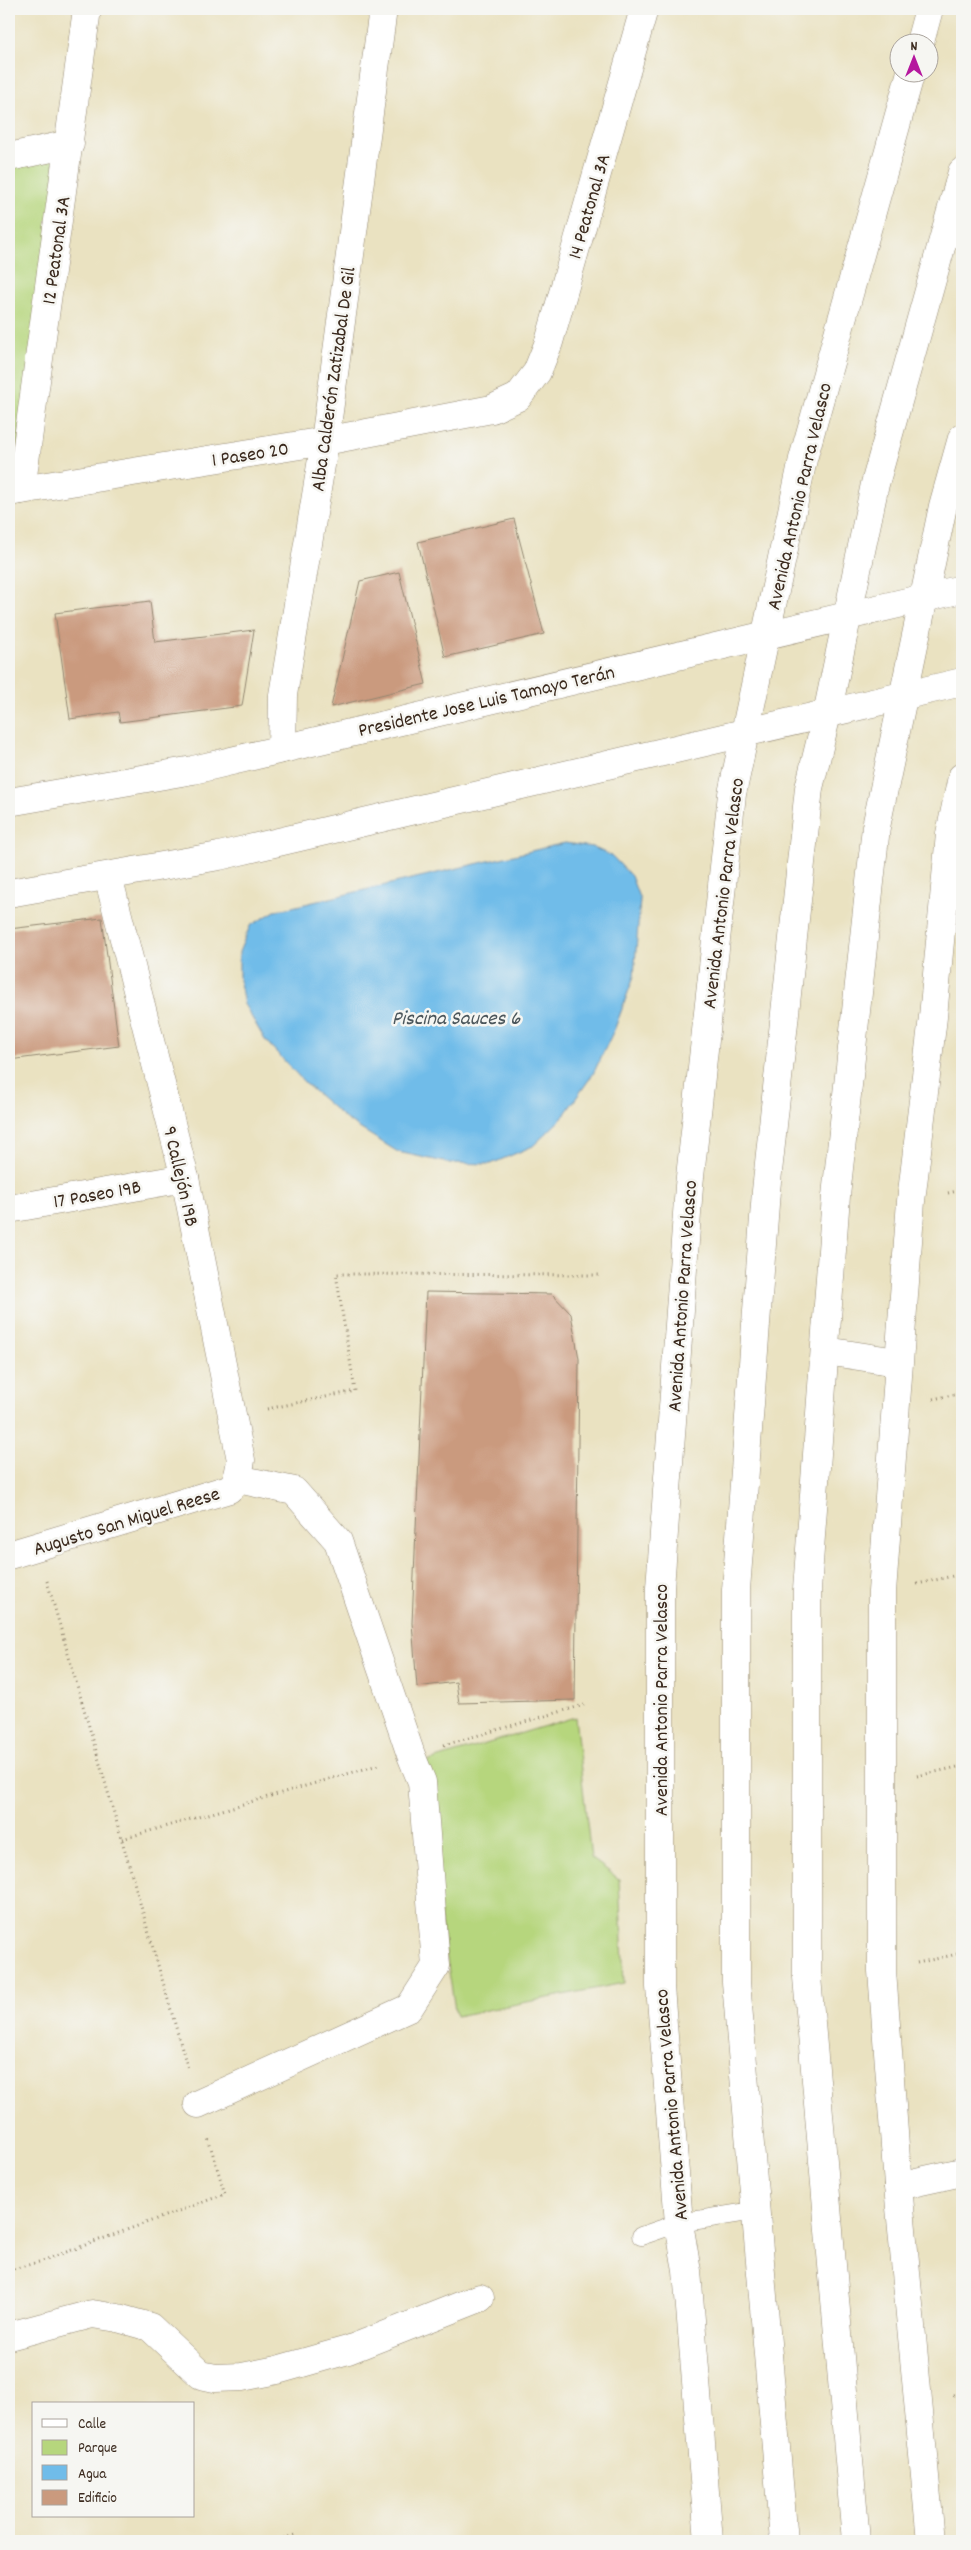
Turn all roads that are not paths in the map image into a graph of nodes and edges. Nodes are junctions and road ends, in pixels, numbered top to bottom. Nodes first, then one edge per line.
1 (87, 9) edge
2 (383, 9) edge
3 (644, 9) edge
4 (929, 9) edge
5 (923, 32) edge
6 (908, 82) edge
7 (70, 144) junction
8 (9, 157) edge
9 (962, 172) edge
10 (518, 397) joint
11 (962, 438) edge
12 (325, 440) junction
13 (15, 491) edge
14 (962, 589) edge
15 (923, 598) junction
16 (847, 616) junction
17 (766, 635) junction
18 (962, 682) edge
19 (903, 696) junction
20 (827, 714) junction
21 (745, 733) junction
22 (282, 749) junction
23 (962, 777) edge
24 (9, 802) edge
25 (108, 876) junction
26 (9, 893) edge
27 (185, 1178) junction
28 (9, 1209) edge
29 (826, 1352) junction
30 (898, 1362) junction
31 (238, 1479) junction
32 (16, 1549) edge
33 (198, 2104) road end
34 (962, 2172) edge
35 (898, 2186) junction
36 (754, 2211) junction
37 (679, 2223) junction
38 (641, 2236) dead end
39 (480, 2298) dead end
40 (9, 2336) edge
41 (709, 2541) edge
42 (784, 2541) edge
43 (856, 2541) edge
44 (931, 2541) edge

1 - 7 street, 12 Peatonal 3A
2 - 12 street, Alba Calderón Zatizabal De Gil
3 - 10 street, 14 Peatonal 3A
4 - 5 street
6 - 17 street, Avenida Antonio Parra Velasco
7 - 8 street
7 - 13 street, 12 Peatonal 3A
9 - 16 street
10 - 12 street, 1 Paseo 20
11 - 15 street
12 - 13 street, 1 Paseo 20
12 - 22 street, Alba Calderón Zatizabal De Gil
14 - 15 street, Presidente Jose Luis Tamayo Terán
15 - 16 street, Presidente Jose Luis Tamayo Terán
15 - 19 street
16 - 17 street, Presidente Jose Luis Tamayo Terán
16 - 20 street
17 - 21 street, Avenida Antonio Parra Velasco
17 - 22 street, Presidente Jose Luis Tamayo Terán
18 - 19 street
19 - 20 street
19 - 29 street
20 - 21 street
20 - 36 street
21 - 25 street
21 - 37 street, Avenida Antonio Parra Velasco
22 - 24 street, Presidente Jose Luis Tamayo Terán
23 - 30 street
25 - 26 street
25 - 27 street, 9 Callejón 19B
27 - 28 street, 17 Paseo 19B
27 - 31 street, 9 Callejón 19B
29 - 30 street
29 - 43 street
30 - 35 street
31 - 32 street, Augusto San Miguel Reese
31 - 33 street
34 - 35 street
35 - 44 street
36 - 37 lane
36 - 42 street
37 - 38 lane
37 - 41 street, Avenida Antonio Parra Velasco
39 - 40 street

